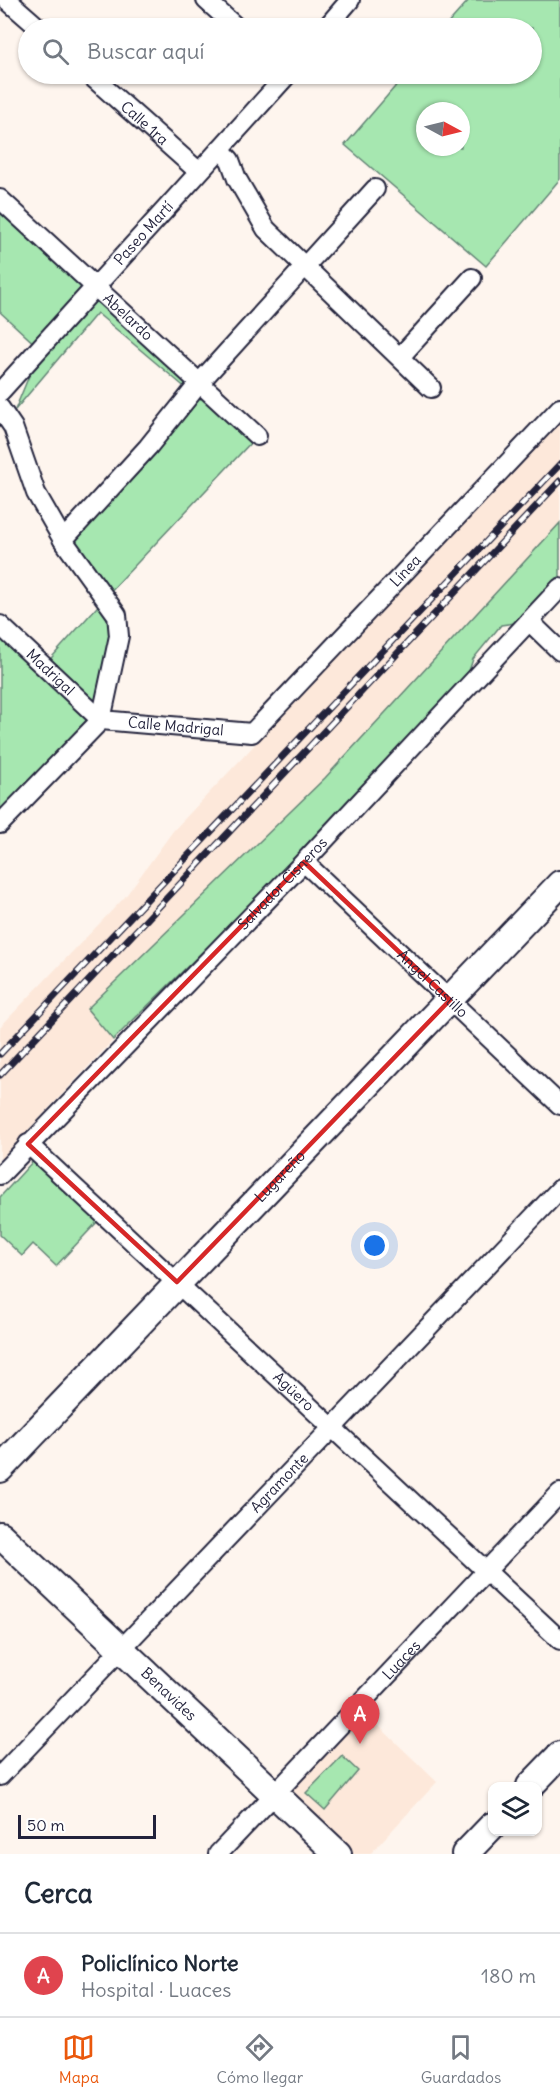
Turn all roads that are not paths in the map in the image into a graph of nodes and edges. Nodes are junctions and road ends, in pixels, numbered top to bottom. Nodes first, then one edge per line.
1 (7, 0) edge
2 (206, 0) edge
3 (350, 0) edge
4 (28, 18) edge
5 (226, 18) edge
6 (335, 18) edge
7 (100, 84) edge
8 (278, 84) edge
9 (220, 149) junction
10 (198, 171) junction
11 (375, 189) dead end
12 (0, 199) edge
13 (305, 267) junction
14 (472, 279) dead end
15 (95, 288) junction
16 (400, 357) junction
17 (201, 381) junction
18 (431, 387) dead end
19 (0, 392) edge
20 (0, 408) edge
21 (560, 408) edge
22 (256, 436) dead end
23 (63, 540) junction
24 (560, 588) edge
25 (529, 621) junction
26 (0, 625) edge
27 (560, 651) edge
28 (101, 720) junction
29 (252, 733) joint
30 (0, 824) edge
31 (304, 862) junction
32 (560, 884) edge
33 (450, 1000) junction
34 (560, 1105) edge
35 (28, 1144) junction
36 (0, 1175) edge
37 (560, 1190) edge
38 (177, 1282) junction
39 (333, 1428) junction
40 (0, 1469) edge
41 (560, 1492) edge
42 (0, 1534) edge
43 (486, 1570) junction
44 (560, 1640) edge
45 (122, 1650) junction
46 (560, 1755) edge
47 (0, 1776) edge
48 (534, 1782) edge
49 (275, 1794) junction
50 (488, 1830) edge
51 (218, 1854) edge
52 (338, 1854) edge
53 (465, 1854) edge

1 - 4 street
2 - 5 street
3 - 6 street
7 - 10 street, Calle 1ra
8 - 9 street, Paseo Martí
9 - 10 street, Paseo Martí
9 - 13 street
10 - 15 street, Paseo Martí
11 - 13 street
12 - 15 street, Abelardo
13 - 16 street
13 - 17 street
14 - 16 street
15 - 17 street, Abelardo
15 - 19 street, Paseo Martí
16 - 18 street
17 - 22 street, Abelardo
17 - 23 street
20 - 23 street
21 - 29 street, Línea
23 - 28 street
24 - 25 street, Salvador Cisneros
25 - 27 street
25 - 31 street, Salvador Cisneros
26 - 28 street, Madrigal
28 - 29 street, Calle Madrigal
28 - 30 street
31 - 33 street, Ángel Castillo
31 - 35 street, Salvador Cisneros
32 - 33 street, Lugareño
33 - 34 street, Ángel Castillo
33 - 38 street, Lugareño
35 - 36 street, Salvador Cisneros
35 - 38 street, Agüero
37 - 39 street, Agramonte
38 - 39 street, Agüero
38 - 40 street, Lugareño
39 - 43 street, Agüero
39 - 45 street, Agramonte
41 - 43 street, Luaces
42 - 45 street, Benavides
43 - 44 street, Agüero
43 - 49 street, Luaces
45 - 47 street, Agramonte
45 - 49 street, Benavides
46 - 48 street
49 - 51 street, Luaces
49 - 52 street, Benavides
50 - 53 street

